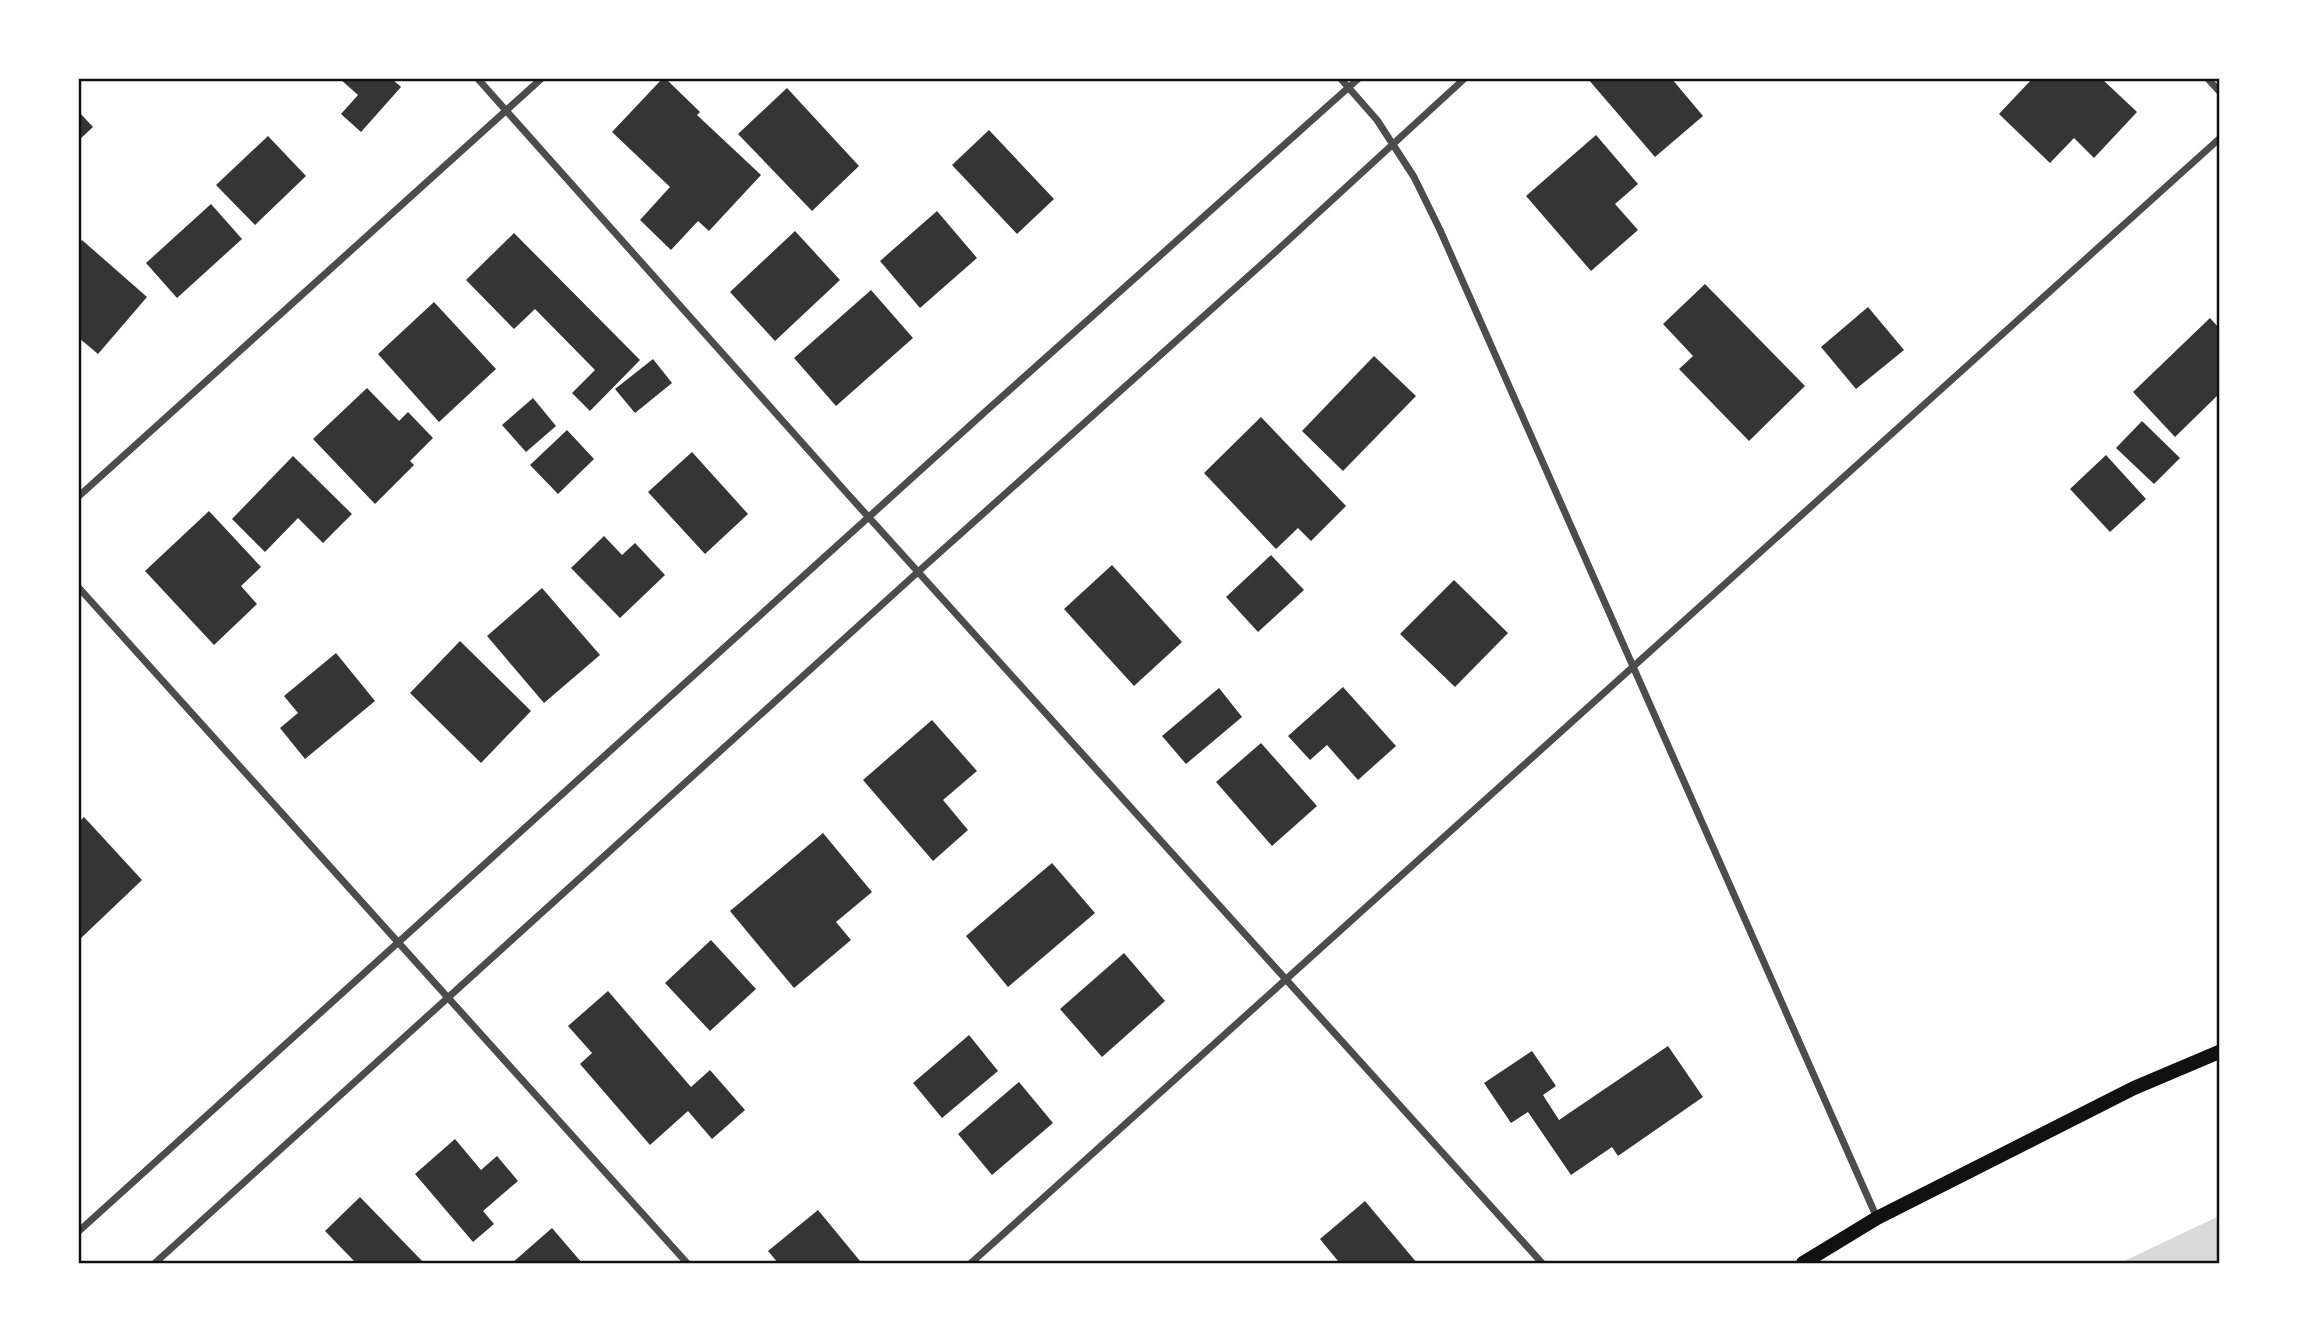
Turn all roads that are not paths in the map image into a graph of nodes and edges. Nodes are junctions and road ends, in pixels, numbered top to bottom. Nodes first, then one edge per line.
1 (478, 79) edge
2 (541, 79) edge
3 (1341, 79) edge
4 (1358, 79) edge
5 (1464, 79) edge
6 (2208, 79) edge
7 (1349, 88) junction
8 (2219, 91) edge
9 (506, 110) junction
10 (2219, 139) edge
11 (1392, 144) junction
12 (79, 496) edge
13 (870, 518) junction
14 (919, 571) junction
15 (79, 588) edge
16 (1633, 667) junction
17 (399, 943) junction
18 (1286, 979) junction
19 (448, 999) junction
20 (2219, 1052) edge
21 (1877, 1218) junction
22 (79, 1231) edge
23 (155, 1263) edge
24 (687, 1263) edge
25 (971, 1263) edge
26 (1542, 1263) edge
27 (1803, 1263) edge

1 - 9 street
2 - 9 street
3 - 7 street
4 - 7 street
5 - 11 street
6 - 8 street
7 - 11 street
7 - 13 street
9 - 12 street
9 - 13 street
10 - 16 street
11 - 14 street
11 - 16 street
13 - 14 street
13 - 17 street
14 - 18 street
14 - 19 street
15 - 17 street
16 - 18 street
16 - 21 street
17 - 19 street
17 - 22 street
18 - 25 street
18 - 26 street
19 - 23 street
19 - 24 street
20 - 21 main road
21 - 27 main road

